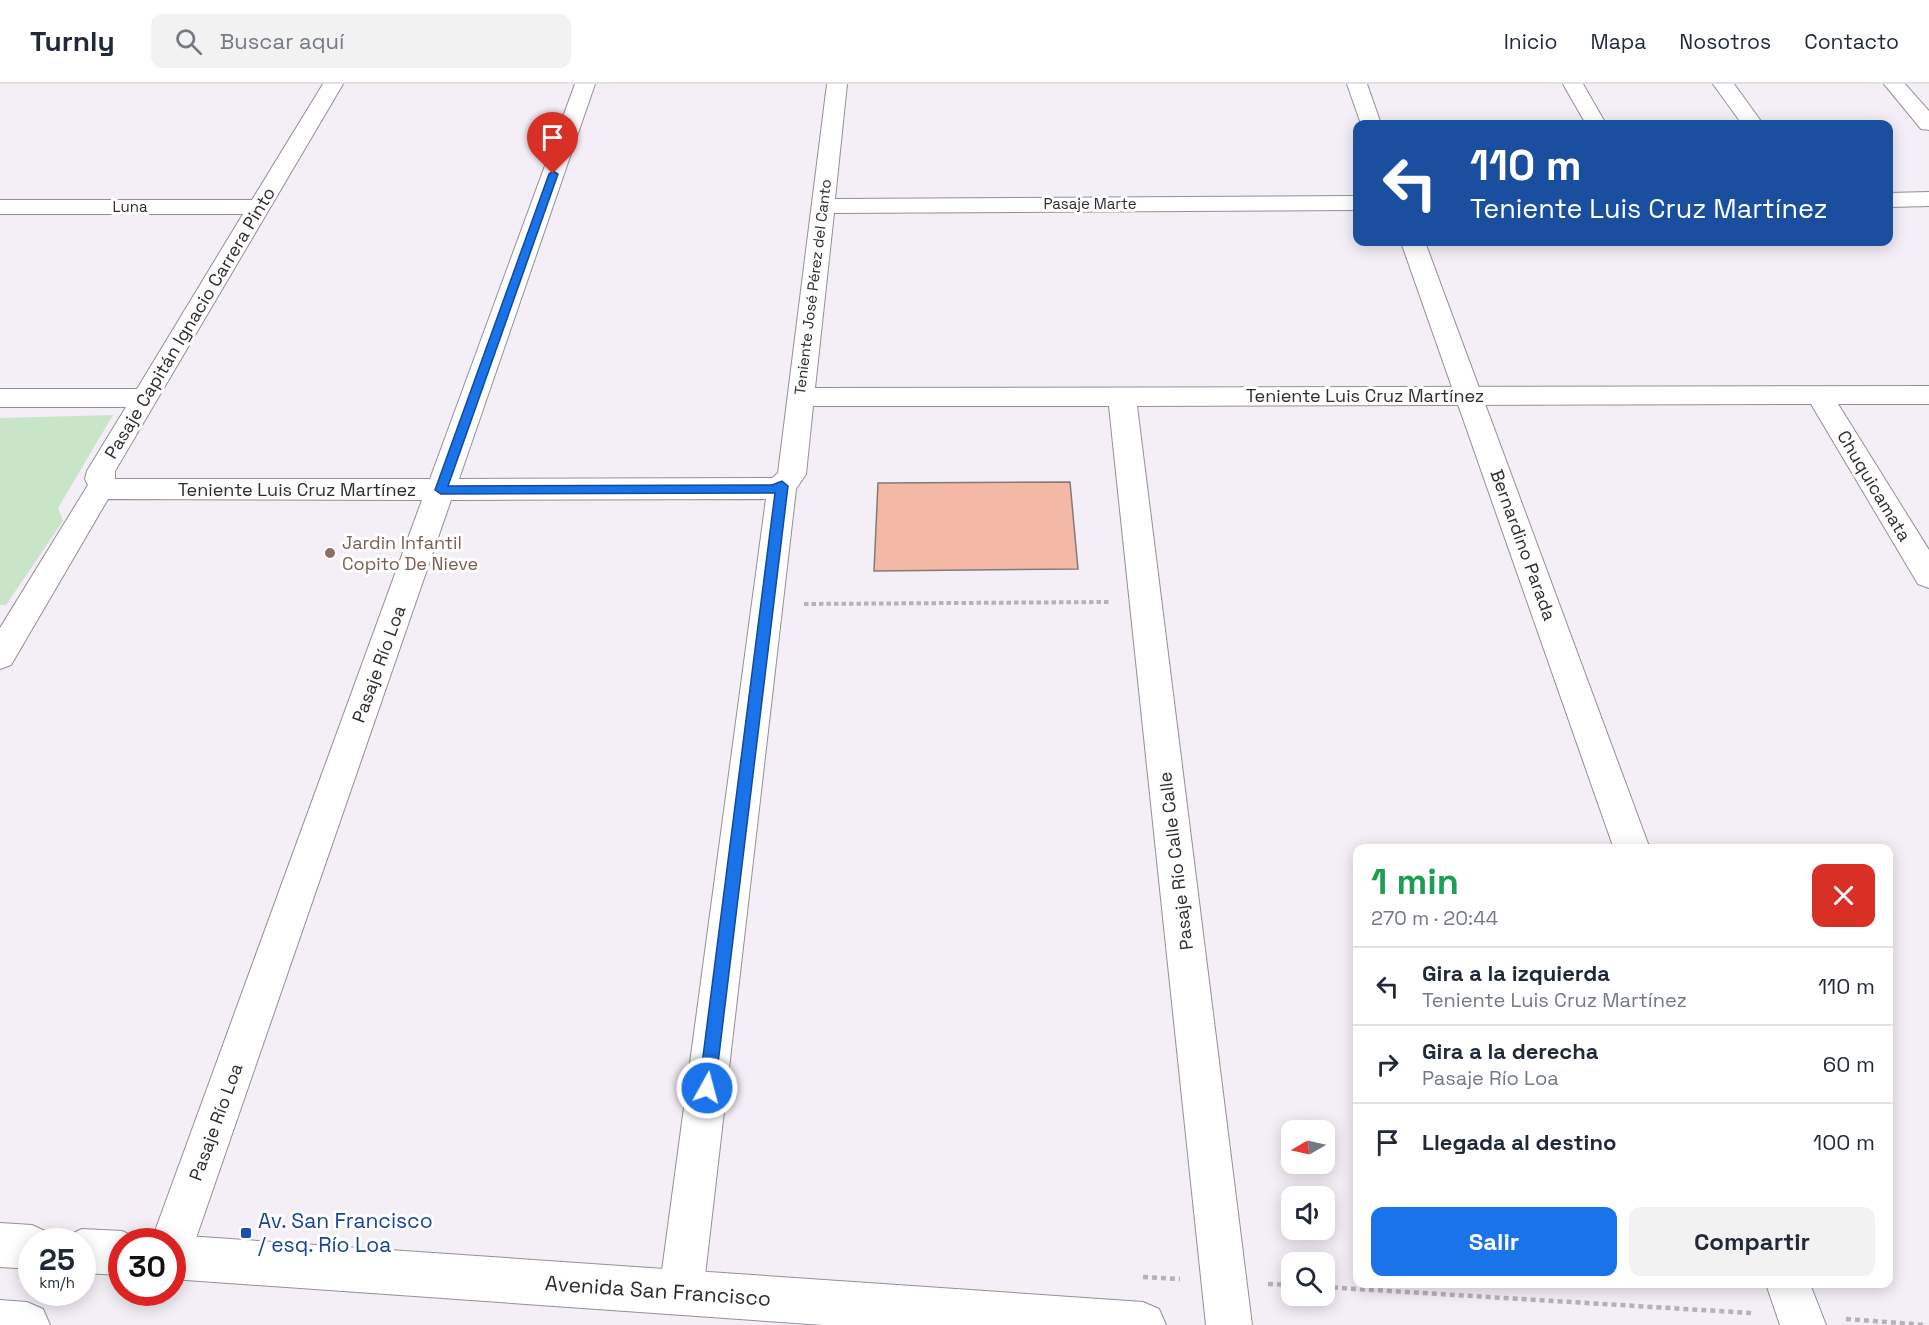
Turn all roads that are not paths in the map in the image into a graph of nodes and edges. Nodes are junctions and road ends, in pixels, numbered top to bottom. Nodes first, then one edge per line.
1 (333, 84) edge
2 (585, 84) edge
3 (837, 84) edge
4 (1357, 84) edge
5 (1573, 84) edge
6 (1723, 84) edge
7 (1893, 84) edge
8 (1924, 114) edge
9 (1370, 120) edge
10 (1594, 120) edge
11 (1750, 120) edge
12 (1929, 199) edge
13 (1893, 200) edge
14 (1353, 203) edge
15 (823, 206) junction
16 (0, 207) edge
17 (259, 207) junction
18 (1414, 246) edge
19 (1820, 395) junction
20 (1929, 395) edge
21 (1122, 396) junction
22 (1469, 396) junction
23 (800, 397) junction
24 (0, 398) edge
25 (145, 398) junction
26 (102, 485) junction
27 (782, 486) junction
28 (441, 490) junction
29 (1929, 576) edge
30 (0, 656) edge
31 (1630, 844) edge
32 (178, 1228) edge
33 (0, 1245) edge
34 (18, 1246) edge
35 (186, 1258) edge
36 (681, 1293) junction
37 (0, 1323) edge
38 (27, 1325) edge
39 (1143, 1325) edge
40 (1229, 1325) edge

1 - 17 street, Pasaje Capitán Ignacio Carrera Pinto
2 - 28 street, Pasaje Río Loa
3 - 15 street, Teniente José Pérez del Canto
4 - 9 street
5 - 10 street
6 - 11 street
7 - 8 street
12 - 13 street
14 - 15 street, Pasaje Marte
15 - 23 street, Teniente José Pérez del Canto
16 - 17 street, Luna
17 - 25 street, Pasaje Capitán Ignacio Carrera Pinto
18 - 22 street, Bernardino Parada
19 - 20 street, Teniente Luis Cruz Martínez
19 - 22 street, Teniente Luis Cruz Martínez
19 - 29 street, Chuquicamata
21 - 22 street, Teniente Luis Cruz Martínez
21 - 23 street, Teniente Luis Cruz Martínez
21 - 40 street, Pasaje Río Calle Calle
22 - 31 street, Bernardino Parada
23 - 27 street, Teniente José Pérez del Canto
24 - 25 street
25 - 26 street, Pasaje Capitán Ignacio Carrera Pinto
26 - 28 street, Teniente Luis Cruz Martínez
26 - 30 street, Pasaje Capitán Ignacio Carrera Pinto
27 - 28 street, Teniente Luis Cruz Martínez
27 - 36 street, Teniente José Pérez del Canto
28 - 32 street, Pasaje Río Loa
33 - 34 street
35 - 36 street, Avenida San Francisco
36 - 39 street, Avenida San Francisco
37 - 38 street

